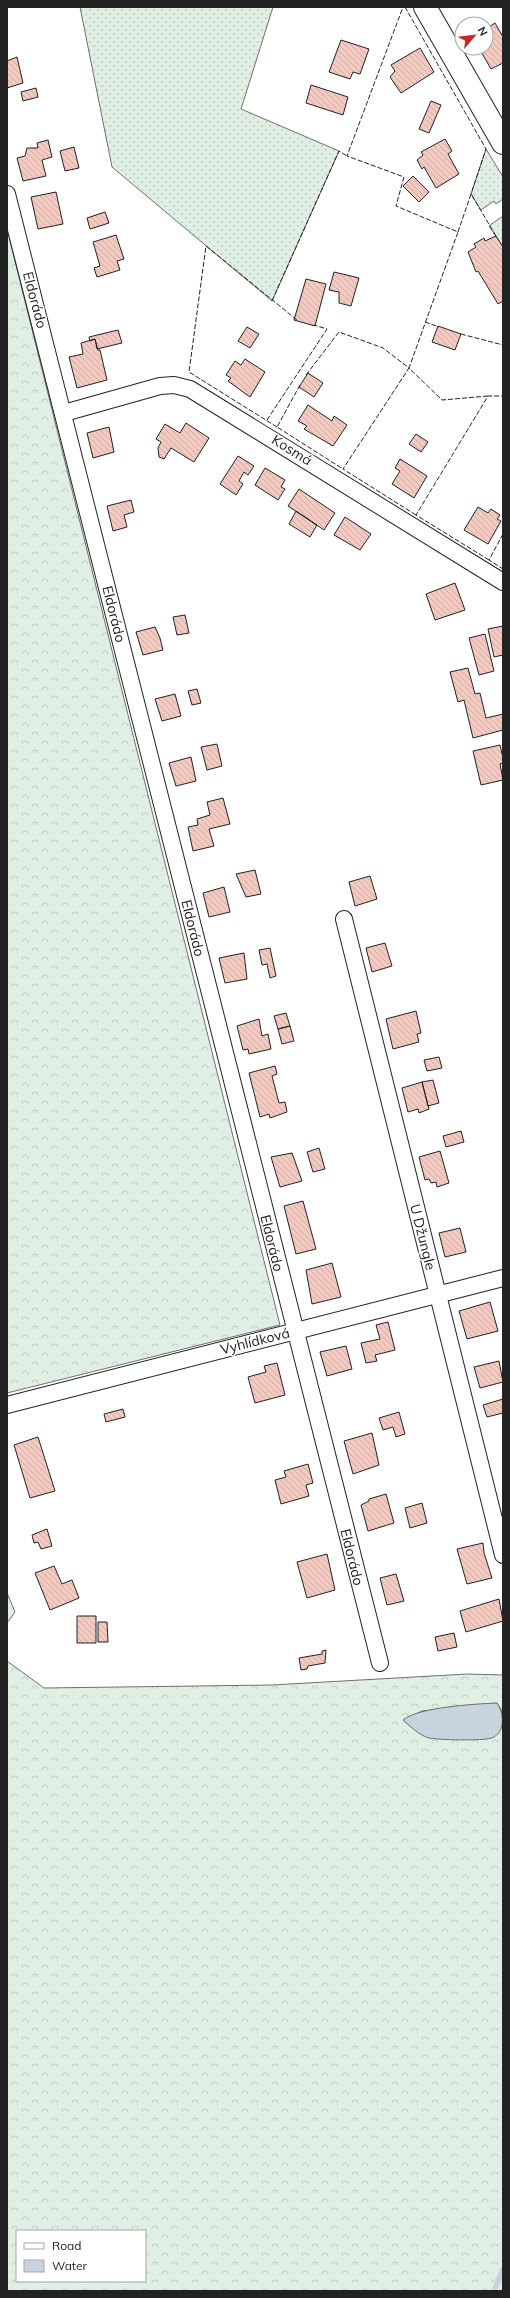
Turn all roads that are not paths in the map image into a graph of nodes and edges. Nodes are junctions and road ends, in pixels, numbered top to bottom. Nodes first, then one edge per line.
1 (425, 7) edge
2 (503, 143) edge
3 (7, 194) edge
4 (64, 413) junction
5 (503, 582) edge
6 (344, 918) dead end
7 (503, 1278) edge
8 (437, 1294) junction
9 (294, 1331) junction
10 (7, 1405) edge
11 (503, 1555) edge
12 (380, 1663) dead end

1 - 2 street
3 - 4 street, Eldorádo
4 - 5 street, Kosmá
4 - 9 street, Eldorádo
6 - 8 street, U Džungle
7 - 8 street, Vyhlídková
8 - 9 street, Vyhlídková
8 - 11 street, U Džungle
9 - 10 street, Vyhlídková
9 - 12 street, Eldorádo

